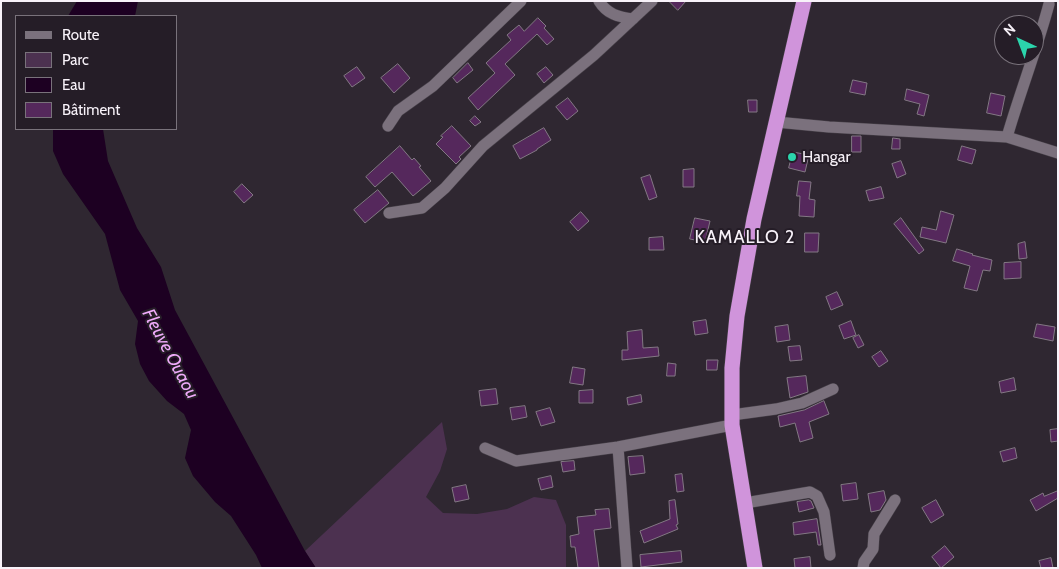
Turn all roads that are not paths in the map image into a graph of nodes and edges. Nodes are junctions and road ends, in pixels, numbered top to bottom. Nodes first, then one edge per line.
1 (521, 1) edge
2 (599, 1) edge
3 (652, 1) edge
4 (804, 1) edge
5 (1049, 4) dead end
6 (633, 19) junction
7 (776, 122) junction
8 (388, 126) dead end
9 (1007, 137) junction
10 (1058, 153) edge
11 (389, 213) dead end
12 (833, 389) dead end
13 (732, 420) junction
14 (618, 447) junction
15 (485, 448) dead end
16 (895, 500) dead end
17 (745, 503) junction
18 (830, 555) dead end
19 (627, 568) edge
20 (755, 568) edge
21 (862, 568) edge

1 - 8 street
2 - 6 street
3 - 6 street
4 - 7 highway
5 - 9 street
6 - 11 street
7 - 9 street
7 - 13 highway
9 - 10 street
12 - 13 street
13 - 14 street
13 - 17 highway
14 - 15 street
14 - 19 street
16 - 21 street
17 - 18 street
17 - 20 highway

